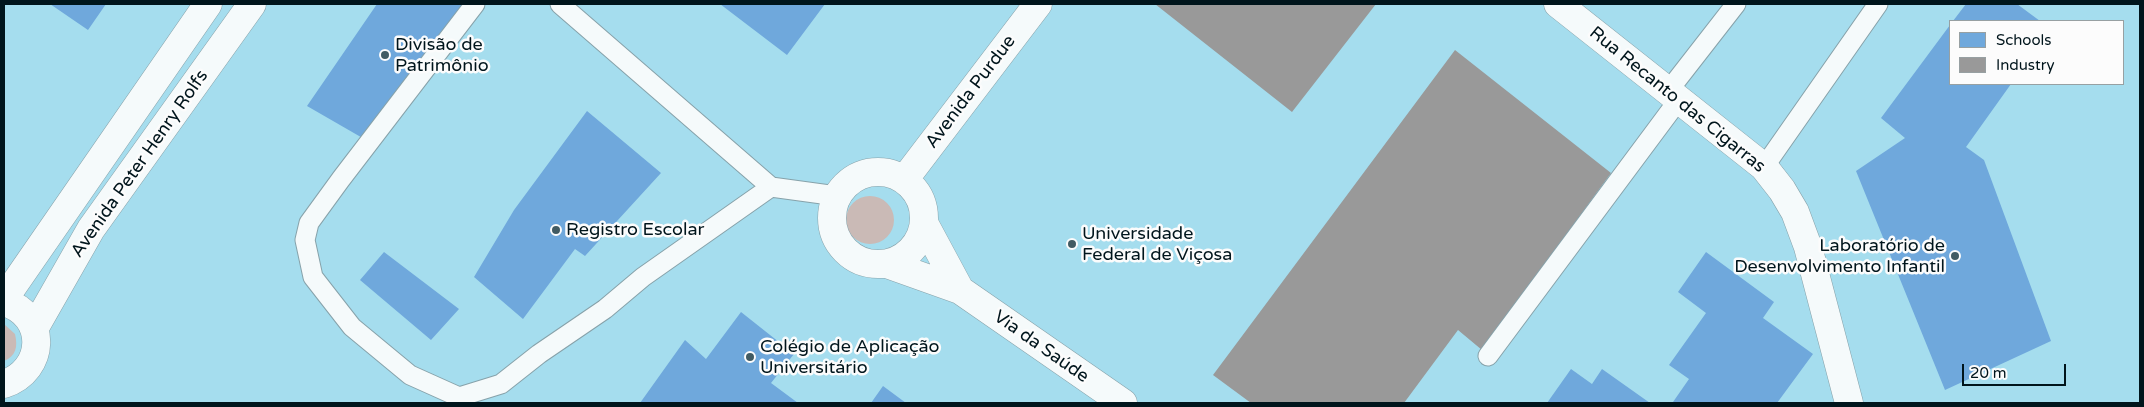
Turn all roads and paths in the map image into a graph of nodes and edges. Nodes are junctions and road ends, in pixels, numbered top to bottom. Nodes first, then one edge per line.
1 (208, 4) edge
2 (252, 4) edge
3 (475, 4) edge
4 (560, 4) edge
5 (1038, 4) edge
6 (1558, 4) edge
7 (1736, 4) edge
8 (1878, 4) edge
9 (1674, 94) junction
10 (1764, 167) junction
11 (904, 180) junction
12 (771, 187) junction
13 (837, 196) junction
14 (924, 223) junction
15 (887, 264) junction
16 (960, 290) junction
17 (4, 300) edge
18 (34, 330) junction
19 (1488, 356) dead end
20 (4, 384) edge
21 (1123, 403) edge
22 (1849, 403) edge

1 - 17 street, Avenida Peter Henry Rolfs
2 - 18 street, Avenida Peter Henry Rolfs
3 - 12 lane
4 - 12 lane
5 - 11 street, Avenida Purdue
6 - 9 street, Rua Recanto das Cigarras
7 - 9 lane
8 - 10 lane
9 - 10 street, Rua Recanto das Cigarras
9 - 19 lane
10 - 22 street, Rua Recanto das Cigarras
11 - 13 street
11 - 14 street
12 - 13 lane
13 - 15 street
14 - 15 street
14 - 16 street, Via da Saúde
15 - 16 street, Via da Saúde
16 - 21 street, Via da Saúde
17 - 18 street
18 - 20 street

